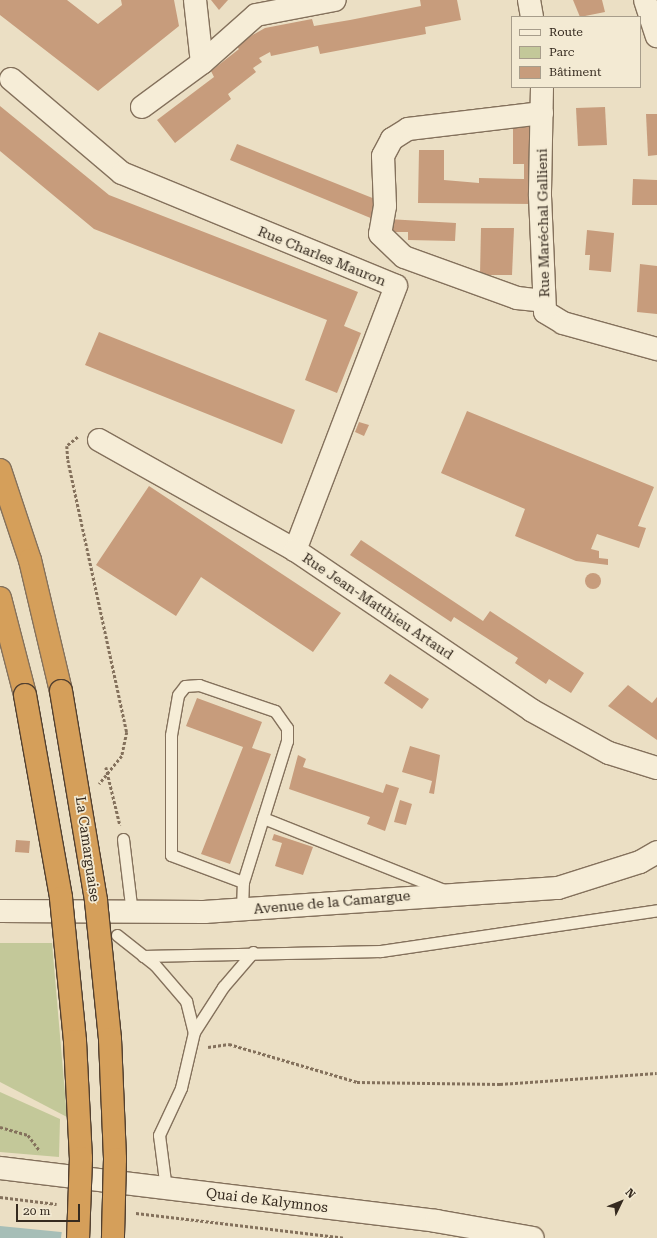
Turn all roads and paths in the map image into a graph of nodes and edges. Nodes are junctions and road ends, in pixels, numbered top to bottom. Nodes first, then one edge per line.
1 (195, 0) edge
2 (334, 0) edge
3 (529, 0) edge
4 (645, 0) edge
5 (532, 16) edge
6 (657, 36) edge
7 (202, 63) junction
8 (10, 79) dead end
9 (542, 88) edge
10 (142, 107) dead end
11 (542, 113) junction
12 (544, 301) junction
13 (657, 349) edge
14 (99, 440) joint
15 (0, 470) edge
16 (295, 550) junction
17 (0, 598) edge
18 (106, 767) dead end
19 (657, 768) edge
20 (108, 775) junction
21 (94, 788) dead end
22 (263, 818) junction
23 (123, 839) joint
24 (657, 852) edge
25 (243, 882) junction
26 (450, 893) junction
27 (242, 909) junction
28 (657, 910) edge
29 (0, 911) edge
30 (132, 913) junction
31 (117, 934) dead end
32 (253, 952) junction
33 (143, 956) junction
34 (194, 1032) junction
35 (190, 1050) junction
36 (657, 1073) edge
37 (0, 1127) edge
38 (0, 1168) edge
39 (49, 1174) junction
40 (166, 1188) junction
41 (0, 1197) edge
42 (62, 1204) dead end
43 (132, 1212) dead end
44 (78, 1238) edge
45 (113, 1238) edge
46 (345, 1238) edge
47 (533, 1238) edge

1 - 7 street
2 - 7 street
3 - 5 street
4 - 6 street
7 - 10 street
8 - 16 street, Rue Charles Mauron
9 - 11 street, Rue Maréchal Gallieni
11 - 12 street, Rue Maréchal Gallieni
11 - 12 street
12 - 13 street, Rue Maréchal Gallieni
14 - 16 street, Rue Jean-Matthieu Artaud
14 - 20 path
15 - 45 highway, La Camarguaise, bridge
16 - 19 street, Rue Jean-Matthieu Artaud
17 - 44 highway, bridge
18 - 20 path
20 - 21 path
20 - 23 path
22 - 25 lane
22 - 25 lane
22 - 26 lane
23 - 30 lane
24 - 26 street, Avenue de la Camargue
25 - 27 lane
26 - 27 street, Avenue de la Camargue
27 - 30 street, Avenue de la Camargue
28 - 32 lane
29 - 30 street, Avenue de la Camargue
31 - 33 lane
32 - 33 lane
32 - 34 lane
33 - 34 lane
34 - 35 lane
35 - 36 path
35 - 40 lane
37 - 39 path
38 - 39 street, Quai de Kalymnos
39 - 40 street, Quai de Kalymnos
40 - 47 street, Quai de Kalymnos
41 - 42 path
43 - 46 path

